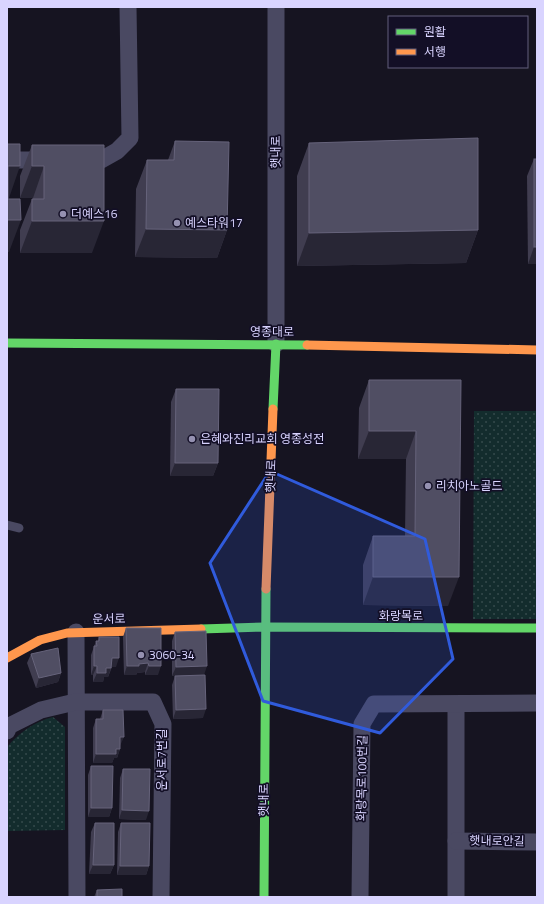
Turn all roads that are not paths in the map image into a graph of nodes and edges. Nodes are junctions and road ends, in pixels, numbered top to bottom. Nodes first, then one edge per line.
1 (128, 7) edge
2 (276, 7) edge
3 (7, 160) edge
4 (7, 343) edge
5 (276, 344) junction
6 (537, 350) edge
7 (7, 525) edge
8 (19, 528) dead end
9 (265, 627) junction
10 (537, 628) edge
11 (76, 632) junction
12 (7, 658) edge
13 (75, 702) junction
14 (537, 704) edge
15 (456, 705) junction
16 (7, 731) edge
17 (456, 841) junction
18 (537, 842) edge
19 (77, 897) edge
20 (161, 897) edge
21 (264, 897) edge
22 (360, 897) edge
23 (456, 897) edge

1 - 3 street
2 - 5 street, 햇내로
4 - 5 main road, 영종대로
5 - 6 main road, 영종대로
5 - 9 main road, 햇내로
7 - 8 lane
9 - 10 main road, 화랑목로
9 - 11 main road, 운서로
9 - 21 main road, 햇내로
11 - 12 main road, 운서로
11 - 13 street
13 - 16 street, 운서로7번길
13 - 19 street
13 - 20 street, 운서로7번길
14 - 15 street, 화랑목로100번길
15 - 17 street
15 - 22 street, 화랑목로100번길
17 - 18 street, 햇내로안길
17 - 23 street

